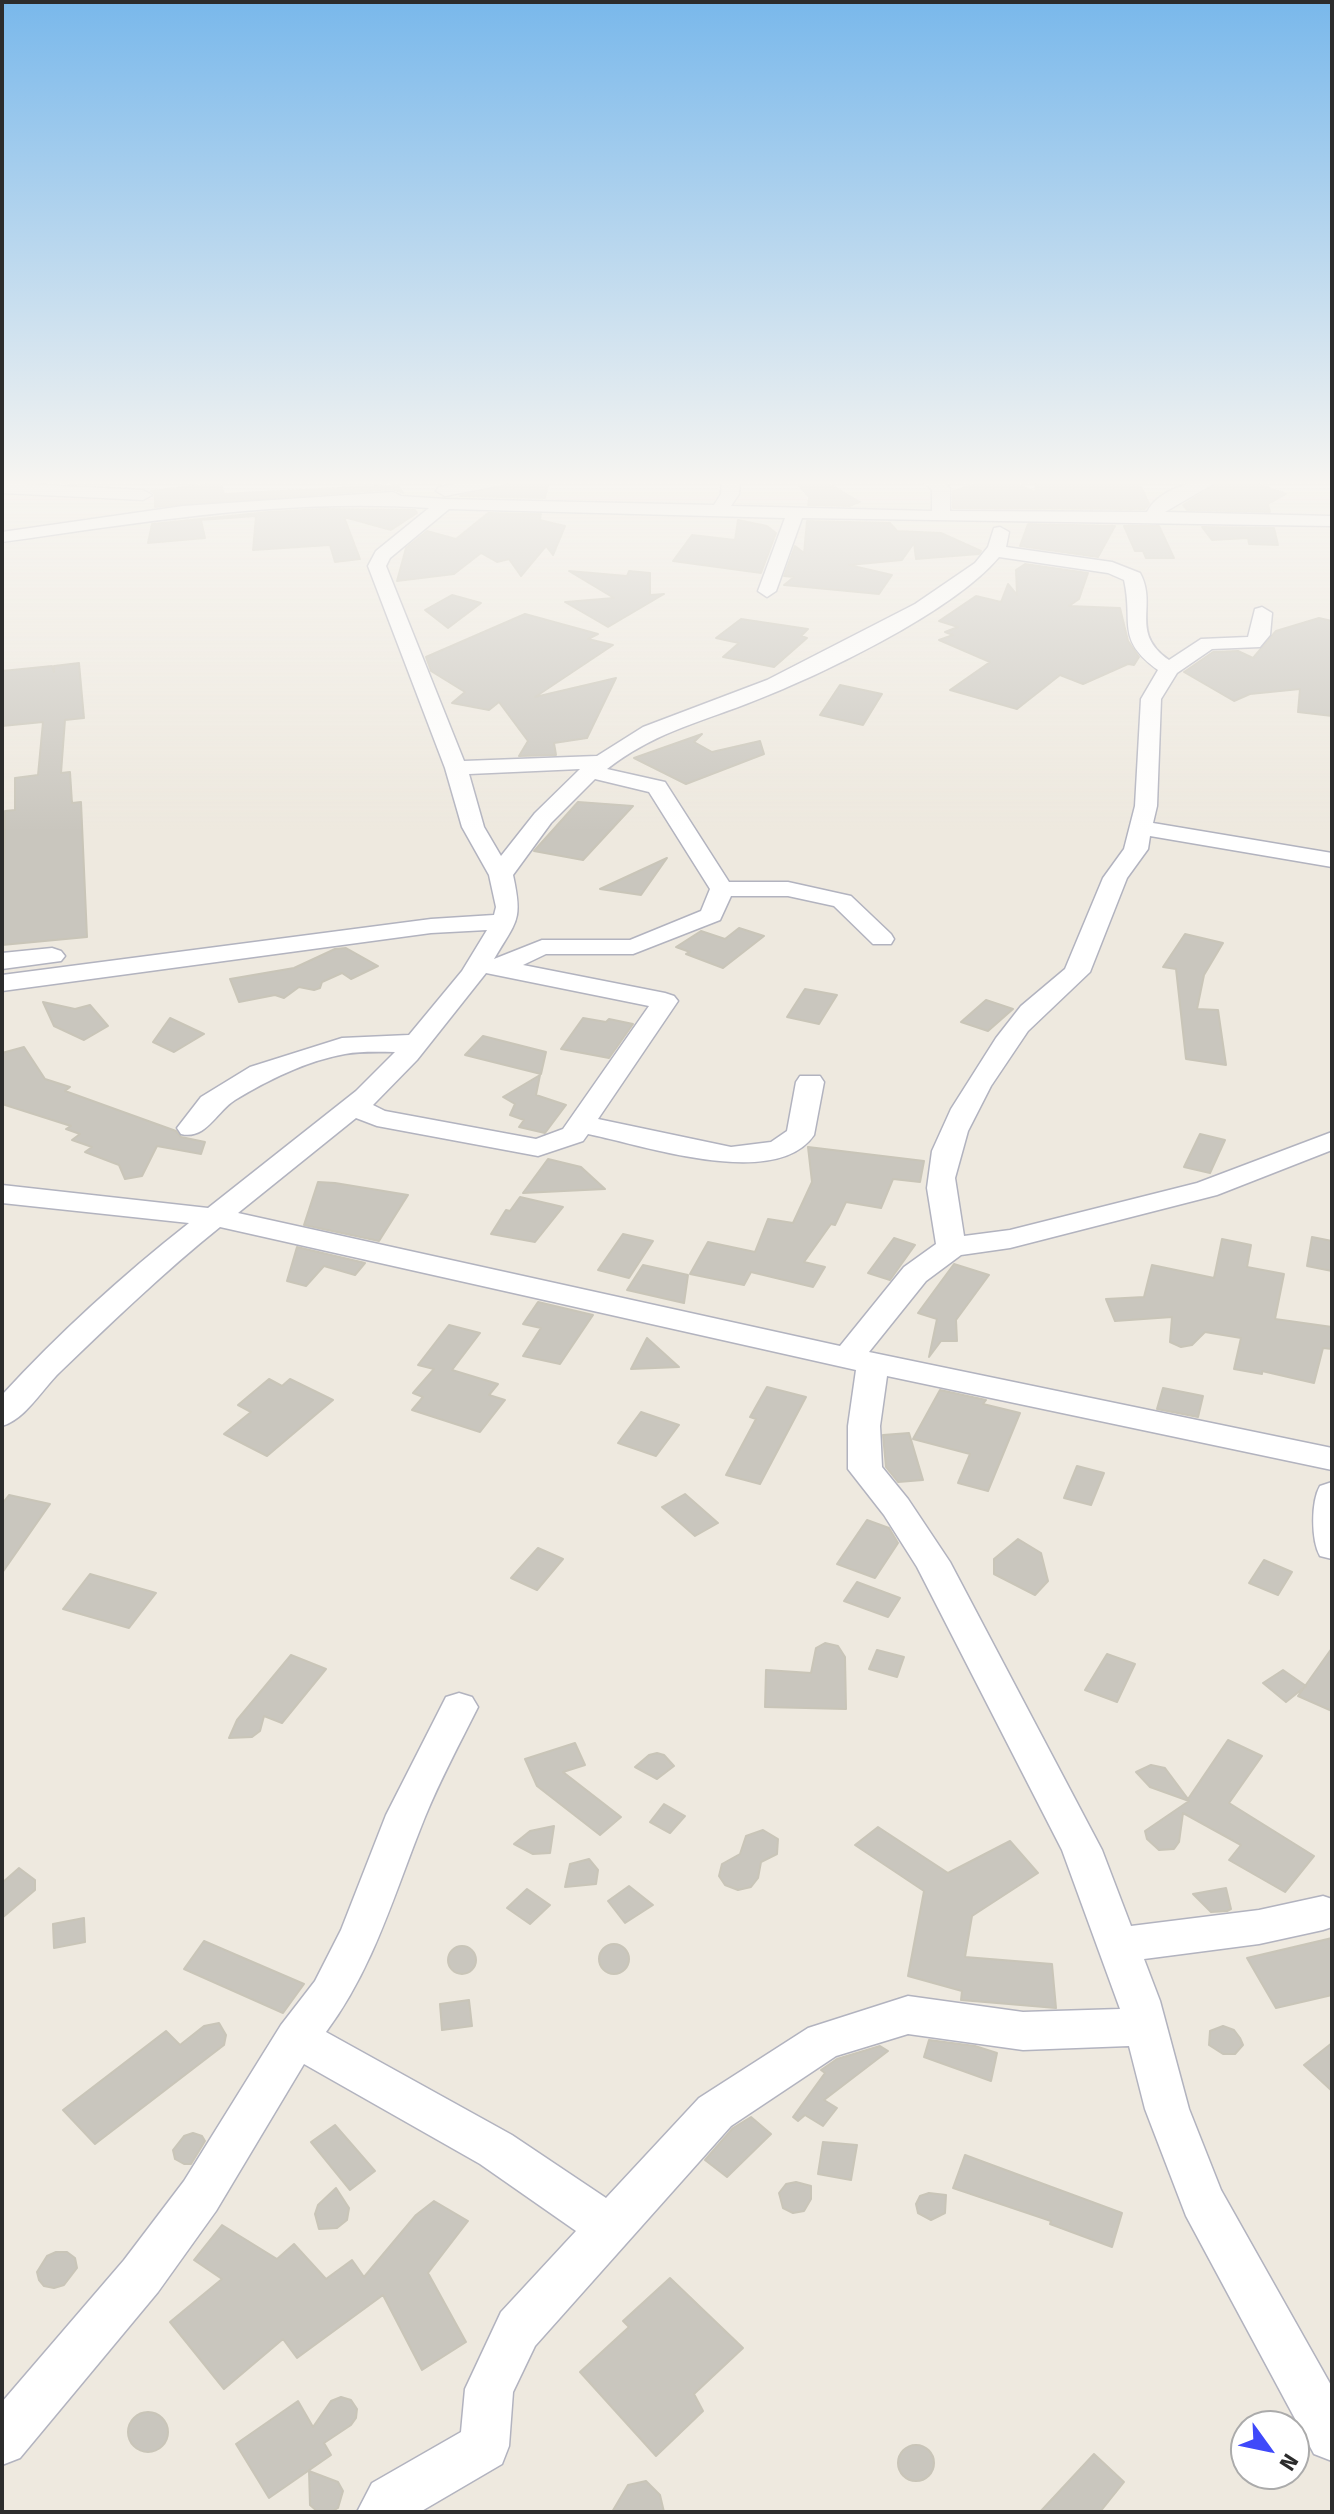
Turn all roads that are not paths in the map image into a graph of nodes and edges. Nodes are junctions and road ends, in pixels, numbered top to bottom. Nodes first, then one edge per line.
1 (389, 597) edge
2 (936, 597) edge
3 (1139, 597) edge
4 (1262, 613) dead end
5 (1169, 669) junction
6 (598, 767) junction
7 (456, 768) junction
8 (1141, 828) junction
9 (1332, 860) edge
10 (501, 875) junction
11 (722, 889) junction
12 (504, 922) junction
13 (882, 939) dead end
14 (110, 949) dead end
15 (2, 961) edge
16 (488, 966) junction
17 (2, 983) edge
18 (417, 1043) junction
19 (810, 1082) dead end
20 (354, 1106) junction
21 (580, 1124) junction
22 (191, 1128) dead end
23 (1332, 1140) edge
24 (2, 1194) edge
25 (214, 1217) junction
26 (952, 1247) junction
27 (861, 1360) junction
28 (2, 1415) edge
29 (1332, 1459) edge
30 (1332, 1494) edge
31 (1332, 1547) edge
32 (459, 1707) dead end
33 (1323, 1913) dead end
34 (1118, 1945) junction
35 (1145, 2025) junction
36 (296, 2038) junction
37 (609, 2228) junction
38 (1332, 2436) edge
39 (2, 2440) edge
40 (382, 2512) edge

1 - 7 street
2 - 6 street
3 - 5 street
4 - 5 street
5 - 8 street
6 - 7 street
6 - 10 street
6 - 11 street
7 - 10 street
8 - 9 street
8 - 26 street
10 - 12 street
11 - 13 street
11 - 16 street
12 - 16 street
12 - 17 street
14 - 15 street
16 - 18 street
16 - 21 street
18 - 20 street
18 - 22 street
19 - 21 street
20 - 21 street
20 - 25 street
23 - 26 street
24 - 25 street
25 - 27 street
25 - 28 street
26 - 27 street
27 - 29 street
27 - 34 street
30 - 31 street
32 - 36 street
33 - 34 street
34 - 35 street
35 - 37 street
35 - 38 street
36 - 37 street
36 - 39 street
37 - 40 street

